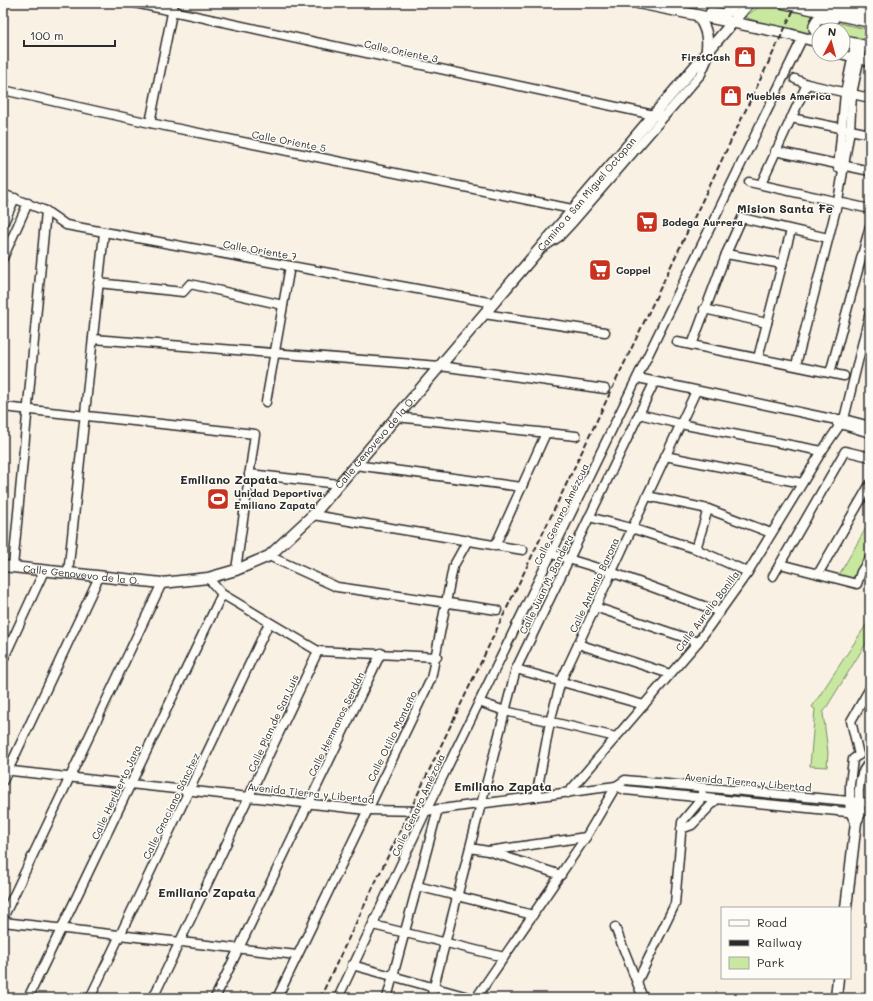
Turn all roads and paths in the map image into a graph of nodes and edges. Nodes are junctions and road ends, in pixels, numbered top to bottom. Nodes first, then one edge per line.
1 (135, 3) edge
2 (732, 3) edge
3 (749, 3) edge
4 (783, 3) edge
5 (641, 4) edge
6 (820, 6) edge
7 (173, 7) edge
8 (870, 14) edge
9 (698, 16) junction
10 (815, 22) edge
11 (843, 22) edge
12 (870, 22) edge
13 (733, 23) junction
14 (851, 23) edge
15 (870, 27) edge
16 (810, 40) edge
17 (851, 46) edge
18 (851, 50) edge
19 (709, 51) junction
20 (851, 53) edge
21 (861, 53) edge
22 (870, 62) edge
23 (795, 79) dead end
24 (807, 84) junction
25 (3, 90) edge
26 (849, 94) junction
27 (870, 98) edge
28 (658, 116) junction
29 (790, 118) junction
30 (150, 123) junction
31 (846, 129) junction
32 (870, 134) edge
33 (775, 151) junction
34 (841, 164) junction
35 (870, 171) edge
36 (749, 182) dead end
37 (761, 184) junction
38 (3, 194) edge
39 (15, 198) junction
40 (835, 201) junction
41 (28, 203) junction
42 (572, 208) junction
43 (870, 209) edge
44 (46, 210) junction
45 (3, 224) edge
46 (870, 226) edge
47 (791, 230) junction
48 (104, 232) junction
49 (825, 237) junction
50 (537, 252) junction
51 (726, 254) junction
52 (3, 258) edge
53 (782, 264) junction
54 (290, 266) junction
55 (98, 284) junction
56 (494, 302) junction
57 (283, 305) junction
58 (704, 309) junction
59 (870, 312) edge
60 (484, 314) junction
61 (767, 322) junction
62 (606, 332) dead end
63 (93, 339) junction
64 (677, 342) dead end
65 (692, 345) junction
66 (275, 353) junction
67 (758, 358) junction
68 (796, 365) junction
69 (440, 366) junction
70 (830, 373) junction
71 (844, 376) dead end
72 (638, 378) junction
73 (654, 383) junction
74 (605, 389) dead end
75 (696, 391) junction
76 (266, 402) dead end
77 (3, 407) edge
78 (28, 410) junction
79 (639, 414) junction
80 (84, 416) junction
81 (396, 417) junction
82 (842, 422) junction
83 (680, 424) junction
84 (870, 426) edge
85 (546, 433) junction
86 (870, 433) edge
87 (576, 436) dead end
88 (822, 451) junction
89 (665, 456) junction
90 (870, 458) edge
91 (355, 466) junction
92 (249, 474) junction
93 (802, 483) junction
94 (339, 484) junction
95 (870, 484) edge
96 (522, 487) junction
97 (647, 496) junction
98 (708, 509) junction
99 (313, 515) junction
100 (589, 517) junction
101 (632, 528) junction
102 (772, 533) junction
103 (468, 540) junction
104 (495, 546) junction
105 (696, 549) junction
106 (523, 550) dead end
107 (552, 554) junction
108 (269, 556) junction
109 (870, 558) edge
110 (569, 559) junction
111 (780, 564) junction
112 (8, 567) edge
113 (236, 570) junction
114 (44, 571) junction
115 (611, 572) junction
116 (748, 572) junction
117 (68, 574) junction
118 (818, 574) junction
119 (774, 576) dead end
120 (99, 577) junction
121 (208, 578) junction
122 (162, 583) junction
123 (222, 594) junction
124 (448, 602) junction
125 (595, 607) junction
126 (497, 610) dead end
127 (720, 612) junction
128 (269, 623) junction
129 (698, 642) junction
130 (578, 644) junction
131 (318, 651) junction
132 (381, 653) junction
133 (437, 657) junction
134 (3, 660) edge
135 (516, 669) junction
136 (670, 674) junction
137 (561, 682) junction
138 (870, 688) edge
139 (479, 702) junction
140 (644, 705) junction
141 (505, 711) junction
142 (550, 722) junction
143 (616, 737) junction
144 (859, 754) junction
145 (853, 766) junction
146 (867, 766) edge
147 (6, 770) edge
148 (71, 777) junction
149 (3, 781) edge
150 (130, 784) junction
151 (616, 786) junction
152 (702, 788) junction
153 (190, 790) junction
154 (734, 790) junction
155 (568, 793) junction
156 (786, 795) junction
157 (250, 797) junction
158 (536, 797) junction
159 (702, 798) junction
160 (717, 799) junction
161 (734, 800) junction
162 (855, 802) junction
163 (309, 803) junction
164 (870, 803) edge
165 (482, 804) junction
166 (785, 805) junction
167 (438, 809) junction
168 (367, 810) junction
169 (426, 811) junction
170 (856, 816) junction
171 (681, 829) junction
172 (586, 837) junction
173 (470, 848) junction
174 (488, 851) junction
175 (561, 875) junction
176 (417, 886) junction
177 (457, 897) junction
178 (846, 907) edge
179 (533, 915) junction
180 (3, 918) edge
181 (3, 922) edge
182 (373, 925) junction
183 (615, 927) dead end
184 (62, 929) junction
185 (405, 932) junction
186 (120, 935) junction
187 (180, 942) junction
188 (445, 943) junction
189 (238, 948) junction
190 (297, 955) junction
191 (504, 957) junction
192 (352, 965) junction
193 (393, 977) junction
194 (838, 979) edge
195 (637, 982) junction
196 (434, 988) junction
197 (28, 998) edge
198 (90, 998) edge
199 (153, 998) edge
200 (215, 998) edge
201 (277, 998) edge
202 (338, 998) edge
203 (387, 998) edge
204 (431, 998) edge
205 (472, 998) edge
206 (476, 998) edge
207 (643, 998) edge
208 (836, 998) edge

1 - 7 street, Calle Oriente 3
2 - 5 main road
3 - 13 main road, Camino a San Miguel Octopan
4 - 6 main road
5 - 9 main road
6 - 8 street
6 - 12 main road
7 - 28 street, Calle Oriente 3
7 - 30 street
9 - 13 main road
9 - 19 main road
10 - 11 main road
13 - 16 main road
13 - 19 main road, Camino a San Miguel Octopan
14 - 15 main road
16 - 72 street, Calle Genaro Amézcua
17 - 21 main road
18 - 21 main road
19 - 28 main road, Camino a San Miguel Octopan
20 - 21 street
21 - 22 street
21 - 26 street
23 - 24 street
24 - 26 street
24 - 29 street
25 - 30 street, Calle Oriente 5
26 - 27 street
26 - 31 street
28 - 42 main road, Camino a San Miguel Octopan
28 - 50 street
29 - 31 street
29 - 33 street
30 - 42 street, Calle Oriente 5
31 - 32 street
31 - 34 street
33 - 34 street
33 - 37 street
34 - 35 street
34 - 40 street
36 - 37 street
37 - 40 street
38 - 39 street, Calle Oriente 7
39 - 41 street, Calle Oriente 7
39 - 45 street
40 - 43 street
40 - 49 street
41 - 44 street, Calle Oriente 7
41 - 52 street
42 - 50 main road, Camino a San Miguel Octopan
44 - 48 street, Calle Oriente 7
44 - 78 street
46 - 70 street
47 - 49 street
47 - 51 street
47 - 53 street
48 - 54 street, Calle Oriente 7
48 - 55 street
49 - 68 street
50 - 56 main road, Camino a San Miguel Octopan
51 - 53 street
51 - 58 street
53 - 61 street
54 - 56 street, Calle Oriente 7
54 - 57 street
55 - 57 street
55 - 63 street
56 - 60 main road, Camino a San Miguel Octopan
57 - 66 street
58 - 61 street
58 - 65 street
59 - 82 street
60 - 62 street
60 - 69 main road, Camino a San Miguel Octopan
61 - 67 street
63 - 66 street
63 - 80 street
64 - 65 street
65 - 67 street
66 - 69 street
66 - 76 street
67 - 68 street
68 - 70 street
69 - 74 street
69 - 81 main road, Calle Genovevo de la O.
70 - 71 street
72 - 73 street
72 - 107 street, Calle Genaro Amézcua
73 - 75 street
73 - 79 street, Calle Juan M. Bandera
75 - 82 street
75 - 83 street, Calle Antonio Barona
77 - 78 street
78 - 80 street
78 - 112 street
79 - 83 street
79 - 100 street, Calle Juan M. Bandera
80 - 92 street
80 - 117 street
81 - 85 street
81 - 91 main road, Calle Genovevo de la O.
82 - 84 street
82 - 86 street
82 - 88 street, Calle Aurelio Bonilla
83 - 88 street
83 - 89 street, Calle Antonio Barona
85 - 87 street
85 - 96 street
88 - 93 street, Calle Aurelio Bonilla
89 - 93 street
89 - 97 street, Calle Antonio Barona
90 - 111 street
91 - 94 main road, Calle Genovevo de la O.
91 - 96 street
92 - 94 street
92 - 113 street
93 - 102 street, Calle Aurelio Bonilla
94 - 99 main road, Calle Genovevo de la O.
95 - 118 street
96 - 104 street
97 - 98 street
97 - 101 street, Calle Antonio Barona
98 - 102 street
98 - 105 street
99 - 103 street
99 - 108 main road, Calle Genovevo de la O.
100 - 101 street
100 - 110 street, Calle Juan M. Bandera
101 - 105 street
101 - 115 street, Calle Antonio Barona
102 - 116 street, Calle Aurelio Bonilla
103 - 104 street
103 - 124 street, Calle Otilio Montaño
104 - 106 street
105 - 116 street
107 - 110 street
107 - 139 street, Calle Genaro Amézcua
108 - 113 main road, Calle Genovevo de la O.
108 - 124 street
109 - 118 street
110 - 115 street
110 - 135 street, Calle Juan M. Bandera
111 - 118 street
111 - 119 street
112 - 114 main road, Calle Genovevo de la O.
113 - 121 main road, Calle Genovevo de la O.
114 - 117 main road, Calle Genovevo de la O.
114 - 134 street
115 - 125 street, Calle Antonio Barona
115 - 127 street
116 - 127 street, Calle Aurelio Bonilla
117 - 120 main road, Calle Genovevo de la O.
120 - 122 main road, Calle Genovevo de la O.
120 - 147 street
121 - 122 main road, Calle Genovevo de la O.
121 - 123 street
122 - 148 street
123 - 128 street
123 - 150 street, Calle Heriberto Jara
124 - 126 street
124 - 133 street, Calle Otilio Montaño
125 - 129 street
125 - 130 street, Calle Antonio Barona
127 - 129 street, Calle Aurelio Bonilla
128 - 131 street
128 - 153 street, Calle Graciano Sánchez
129 - 136 street, Calle Aurelio Bonilla
130 - 136 street
130 - 137 street, Calle Antonio Barona
131 - 132 street
131 - 157 street, Calle Plan de San Luis
132 - 133 street
132 - 163 street, Calle Hermanos Serdán
133 - 168 street, Calle Otilio Montaño
135 - 137 street
135 - 141 street, Calle Juan M. Bandera
136 - 140 street, Calle Aurelio Bonilla
137 - 140 street
137 - 142 street, Calle Antonio Barona
138 - 144 street
139 - 141 street
139 - 169 street, Calle Genaro Amézcua
140 - 143 street, Calle Aurelio Bonilla
141 - 142 street
141 - 165 street, Calle Juan M. Bandera
142 - 143 street
142 - 158 street, Calle Antonio Barona
143 - 155 street, Calle Aurelio Bonilla
144 - 145 street
144 - 146 street
145 - 146 street
145 - 162 street
146 - 162 street
147 - 148 street, Avenida Tierra y Libertad
147 - 149 street
148 - 150 street, Avenida Tierra y Libertad
148 - 180 street
150 - 153 street, Avenida Tierra y Libertad
150 - 184 street, Calle Heriberto Jara
151 - 152 street, Avenida Tierra y Libertad
151 - 155 street, Avenida Tierra y Libertad
151 - 159 street
151 - 172 street
152 - 154 street, Avenida Tierra y Libertad
152 - 159 street
153 - 157 street, Avenida Tierra y Libertad
153 - 186 street, Calle Graciano Sánchez
154 - 156 street, Avenida Tierra y Libertad
154 - 161 street
155 - 158 street, Avenida Tierra y Libertad
156 - 162 street, Avenida Tierra y Libertad
156 - 166 street
157 - 163 street, Avenida Tierra y Libertad
157 - 187 street, Calle Plan de San Luis
158 - 165 street, Avenida Tierra y Libertad
159 - 160 street
159 - 171 street
160 - 161 street
160 - 171 street
161 - 166 street
162 - 164 street, Avenida Tierra y Libertad
162 - 170 main road
163 - 168 street, Avenida Tierra y Libertad
163 - 189 street, Calle Hermanos Serdán
165 - 167 street, Avenida Tierra y Libertad
165 - 173 street, Calle Juan M. Bandera
166 - 170 street
167 - 169 street, Avenida Tierra y Libertad
167 - 176 street
168 - 169 street, Avenida Tierra y Libertad
168 - 190 street, Calle Otilio Montaño
169 - 182 street, Calle Genaro Amézcua
170 - 178 main road
171 - 195 street
172 - 174 street
172 - 175 street
173 - 174 street
173 - 177 street, Calle Juan M. Bandera
174 - 175 street
175 - 179 street
176 - 177 street
176 - 185 street
177 - 179 street
177 - 188 street, Calle Juan M. Bandera
179 - 191 street
181 - 184 street
182 - 185 street
182 - 192 street, Calle Genaro Amézcua
183 - 195 street
184 - 186 street
184 - 197 street, Calle Heriberto Jara
185 - 188 street
185 - 193 street
186 - 187 street
186 - 198 street, Calle Graciano Sánchez
187 - 189 street
187 - 199 street, Calle Plan de San Luis
188 - 191 street
188 - 196 street, Calle Juan M. Bandera
189 - 190 street
189 - 200 street, Calle Hermanos Serdán
190 - 201 street, Calle Otilio Montaño
191 - 206 street
192 - 193 street
192 - 202 street, Calle Genaro Amézcua
193 - 196 street
193 - 203 street
194 - 208 main road
195 - 207 street
196 - 204 street, Calle Juan M. Bandera
196 - 205 street

